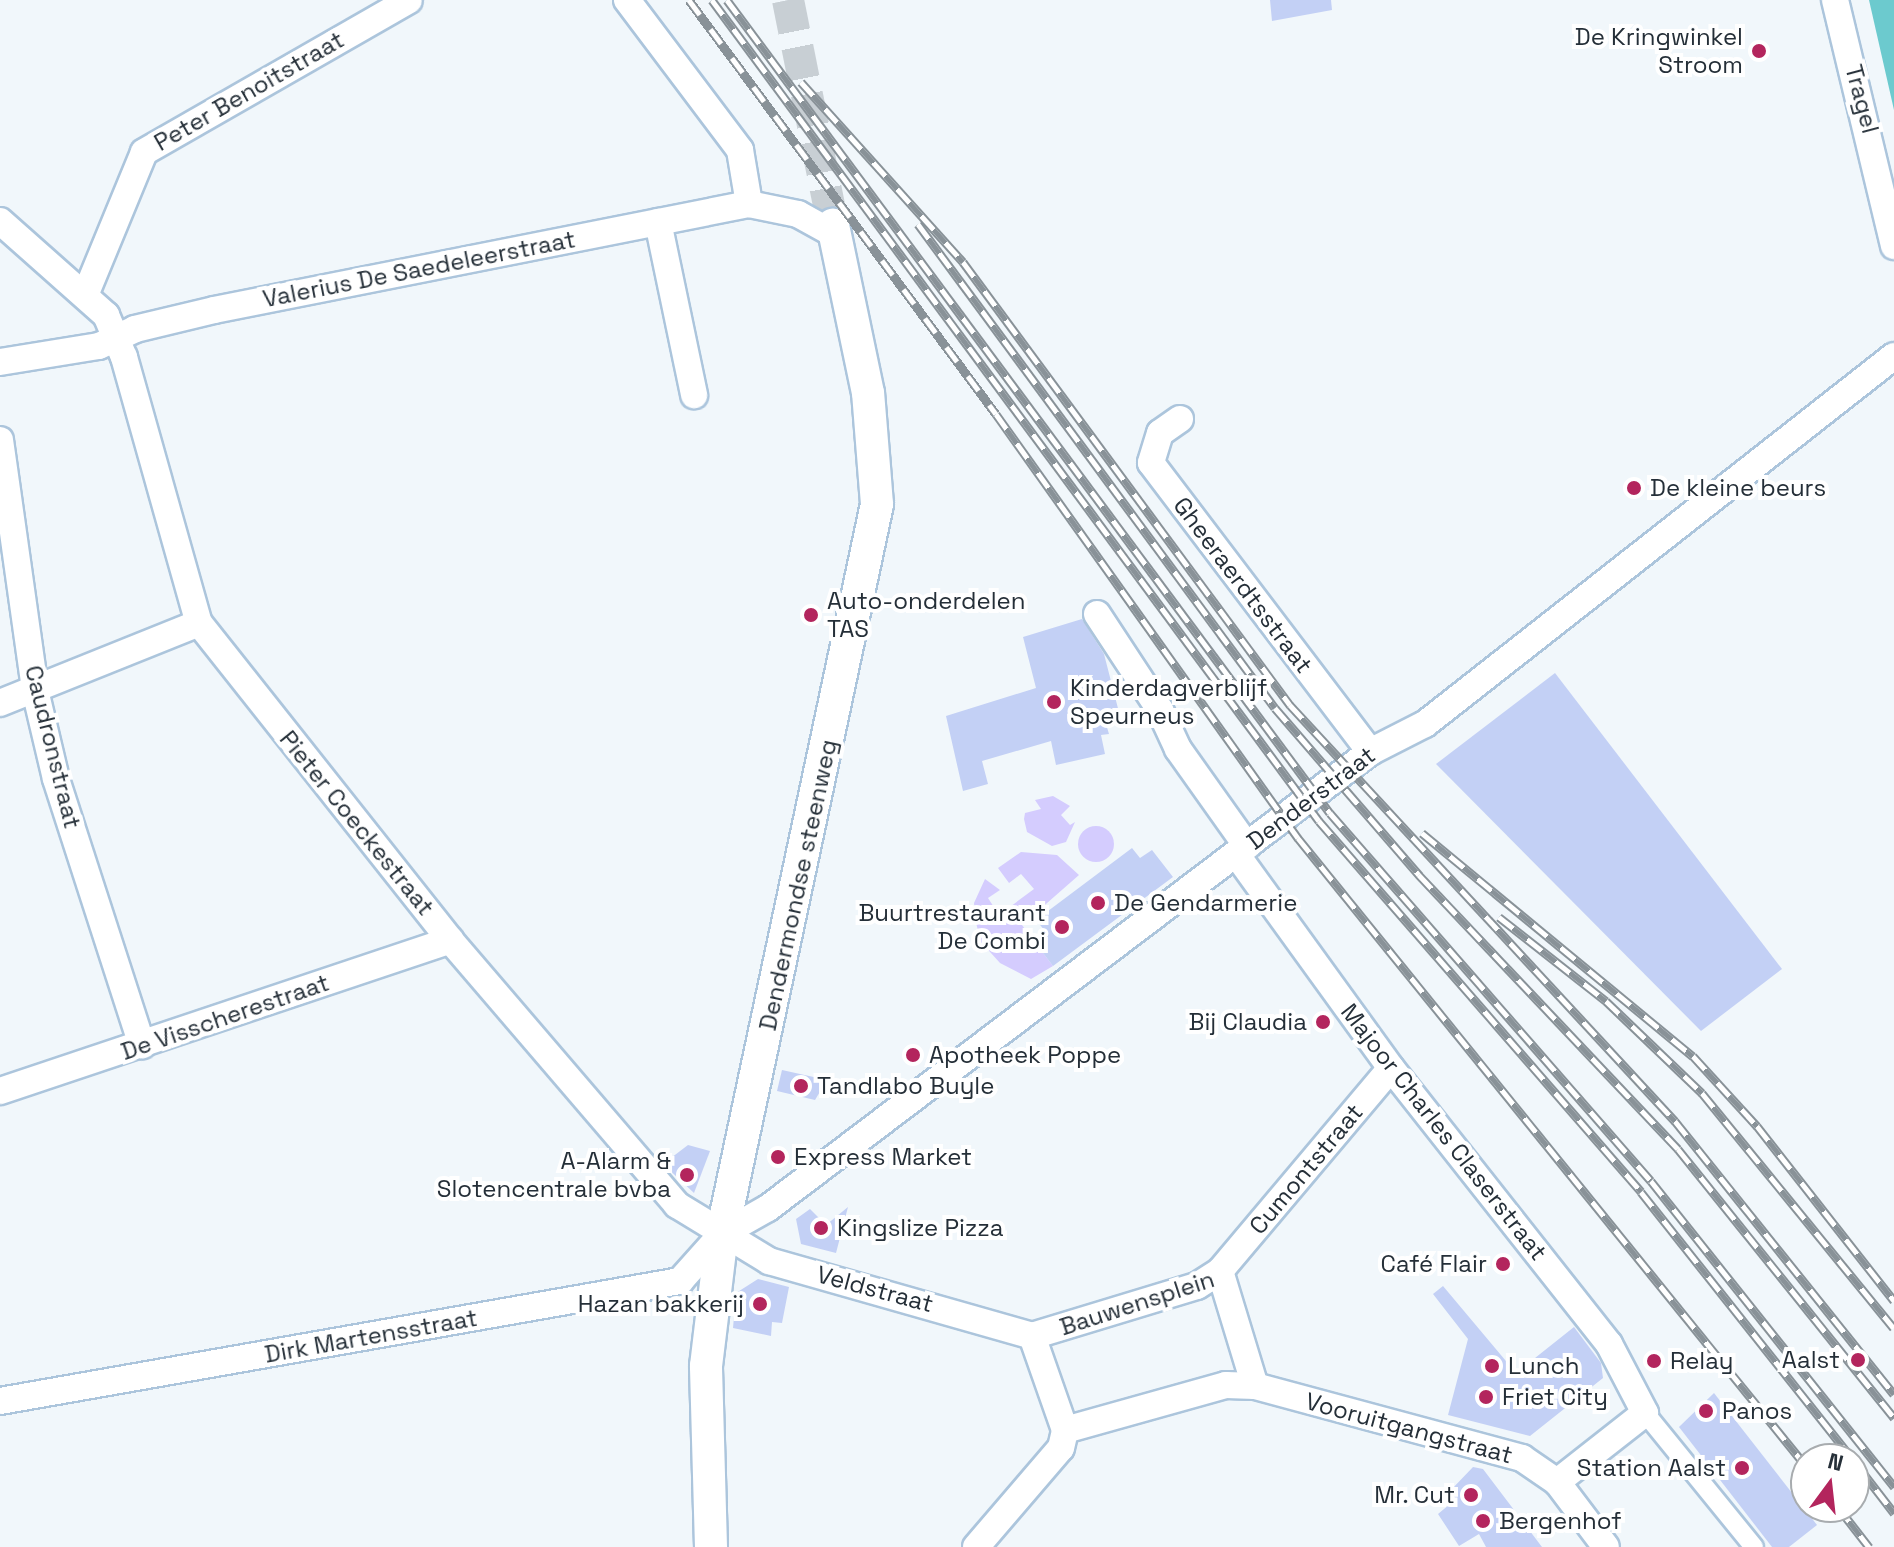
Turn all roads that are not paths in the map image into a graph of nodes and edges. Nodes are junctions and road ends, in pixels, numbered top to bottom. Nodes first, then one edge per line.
1 (409, 0) edge
2 (627, 0) edge
3 (1835, 0) edge
4 (749, 204) junction
5 (0, 221) edge
6 (658, 222) junction
7 (834, 230) joint
8 (1894, 246) edge
9 (86, 293) junction
10 (117, 337) junction
11 (1894, 356) edge
12 (0, 362) edge
13 (694, 395) dead end
14 (1180, 419) dead end
15 (0, 440) edge
16 (1097, 614) dead end
17 (199, 623) junction
18 (35, 690) junction
19 (0, 703) edge
20 (1370, 752) junction
21 (1242, 850) junction
22 (450, 940) junction
23 (142, 1045) junction
24 (1391, 1068) junction
25 (0, 1091) edge
26 (722, 1234) junction
27 (1220, 1271) junction
28 (1032, 1336) junction
29 (1255, 1386) junction
30 (0, 1401) edge
31 (1645, 1413) junction
32 (1065, 1430) junction
33 (1557, 1482) junction
34 (711, 1547) edge
35 (976, 1547) edge
36 (1606, 1547) edge
37 (1754, 1547) edge

1 - 9 street, Peter Benoitstraat
2 - 4 street
3 - 8 street, Tragel
4 - 6 street, Valerius De Saedeleerstraat
4 - 7 street, Valerius De Saedeleerstraat
5 - 9 street
6 - 10 street, Valerius De Saedeleerstraat
6 - 13 street
7 - 26 street, Dendermondse steenweg
9 - 10 street
10 - 12 street, Valerius De Saedeleerstraat
10 - 17 street, Pieter Coeckestraat
11 - 20 street, Denderstraat
14 - 20 street, Gheeraerdtsstraat
15 - 18 street, Caudronstraat
16 - 21 street, Majoor Charles Claserstraat
17 - 18 street
17 - 22 street, Pieter Coeckestraat
18 - 19 street
18 - 23 street, Caudronstraat
20 - 21 street, Denderstraat
21 - 24 street, Majoor Charles Claserstraat
21 - 26 street, Denderstraat
22 - 23 street, De Visscherestraat
22 - 26 street, Pieter Coeckestraat
23 - 25 street, De Visscherestraat
24 - 27 street, Cumontstraat
24 - 31 street, Majoor Charles Claserstraat
26 - 28 street, Veldstraat
26 - 30 street, Dirk Martensstraat
26 - 34 street, Dendermondse steenweg
27 - 28 street, Bauwensplein
27 - 29 street, Bauwensplein
28 - 32 street, Bauwensplein
29 - 32 street
29 - 33 street, Vooruitgangstraat
31 - 33 street
31 - 37 street
32 - 35 street
33 - 36 street, Vooruitgangstraat

